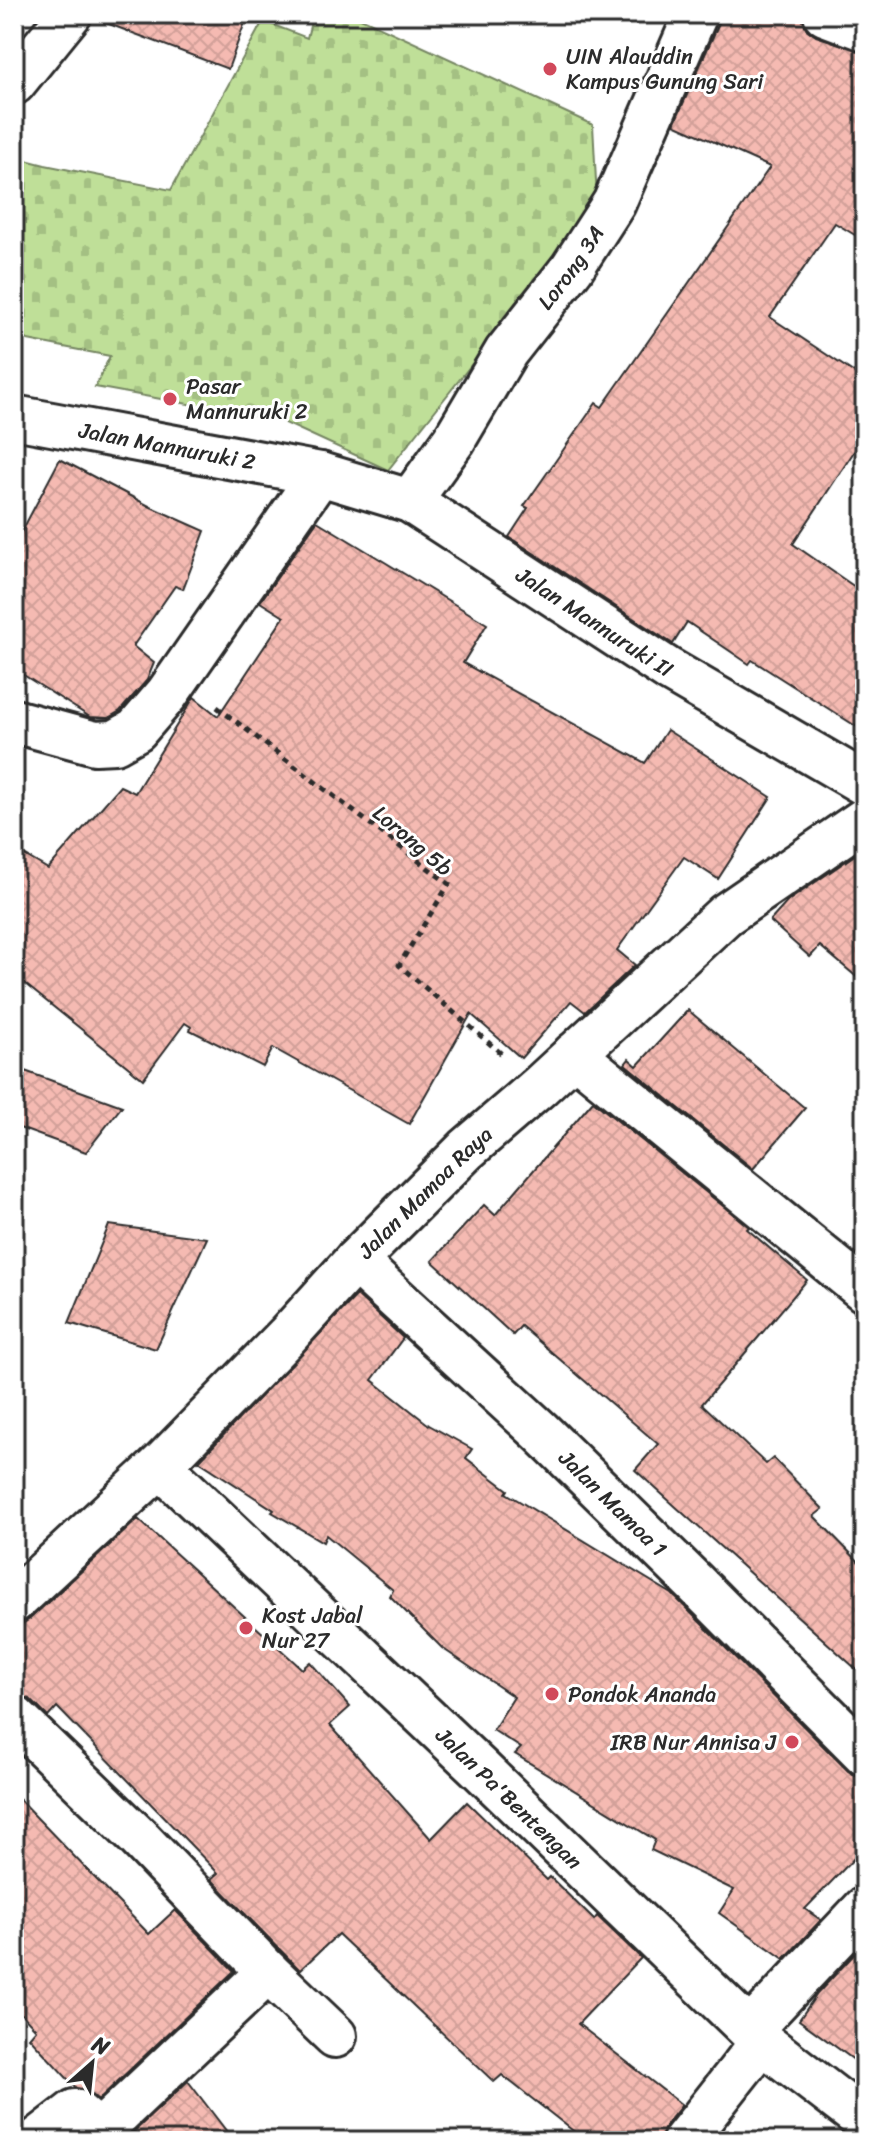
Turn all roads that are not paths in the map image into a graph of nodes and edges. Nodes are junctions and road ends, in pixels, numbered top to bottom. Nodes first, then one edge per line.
1 (70, 14) edge
2 (696, 14) edge
3 (825, 14) edge
4 (865, 29) edge
5 (14, 83) edge
6 (14, 417) edge
7 (320, 474) junction
8 (410, 501) junction
9 (14, 721) edge
10 (865, 784) edge
11 (865, 819) edge
12 (574, 1054) junction
13 (355, 1261) junction
14 (865, 1291) edge
15 (160, 1466) junction
16 (14, 1601) edge
17 (14, 1717) edge
18 (865, 1754) edge
19 (865, 1908) edge
20 (268, 1972) junction
21 (335, 2036) dead end
22 (756, 2036) junction
23 (865, 2121) edge
24 (36, 2141) edge
25 (684, 2141) edge

1 - 5 street
2 - 8 street, Lorong 3A
3 - 4 street
6 - 7 street, Jalan Mannuruki 2
7 - 8 street, Jalan Mannuruki II
7 - 9 street
8 - 10 street, Jalan Mannuruki II
11 - 12 street, Jalan Mamoa Raya
12 - 13 street, Jalan Mamoa Raya
12 - 14 street
13 - 15 street, Jalan Mamoa Raya
13 - 18 street, Jalan Mamoa 1
15 - 16 street, Jalan Mamoa Raya
15 - 22 street, Jalan Pa'Bentengan
17 - 20 street
19 - 22 street
20 - 21 street
20 - 24 street
22 - 23 street, Jalan Pa'Bentengan
22 - 25 street

